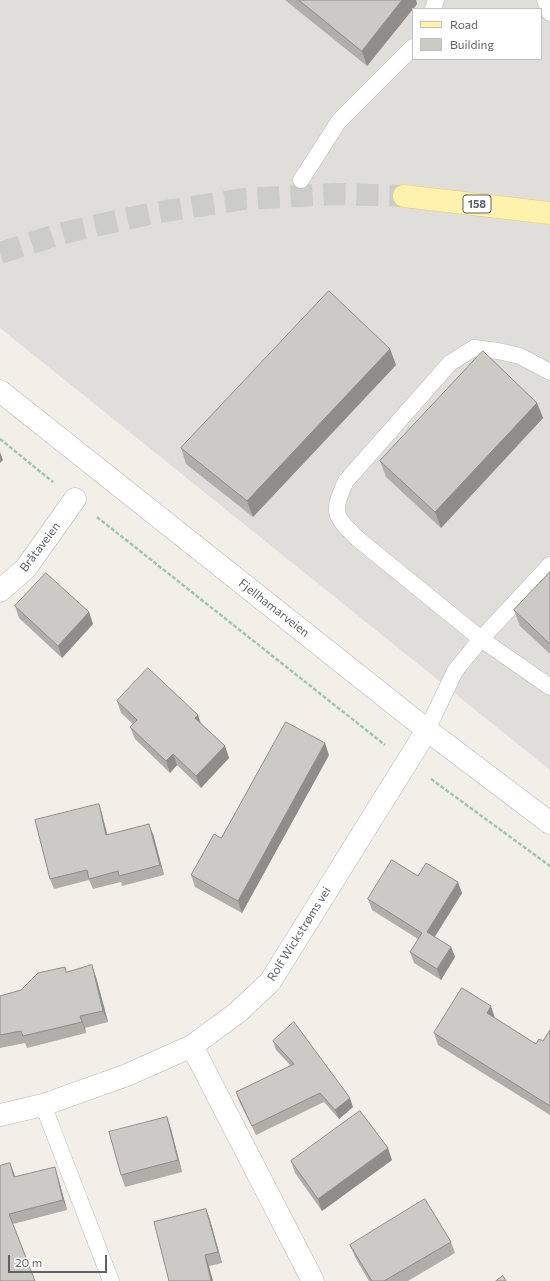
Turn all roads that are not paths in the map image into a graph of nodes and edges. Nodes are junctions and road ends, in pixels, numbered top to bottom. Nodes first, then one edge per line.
1 (545, 0) edge
2 (550, 13) edge
3 (412, 48) edge
4 (301, 180) dead end
5 (404, 196) tunnel mouth
6 (550, 213) edge
7 (550, 372) edge
8 (0, 391) edge
9 (75, 500) road end
10 (550, 565) edge
11 (0, 591) edge
12 (482, 639) junction
13 (550, 687) edge
14 (427, 730) junction
15 (550, 823) edge
16 (192, 1046) junction
17 (43, 1105) junction
18 (0, 1115) edge
19 (111, 1281) edge
20 (313, 1281) edge

1 - 2 lane
3 - 4 lane
5 - 6 main road, 158
7 - 12 lane
8 - 14 street, Fjellhamarveien
9 - 11 street, Bråtaveien
10 - 12 lane
12 - 13 lane
12 - 14 lane
14 - 15 street, Fjellhamarveien
14 - 16 street, Rolf Wickstrøms vei
16 - 17 street, Rolf Wickstrøms vei
16 - 20 street
17 - 18 street, Rolf Wickstrøms vei
17 - 19 lane

